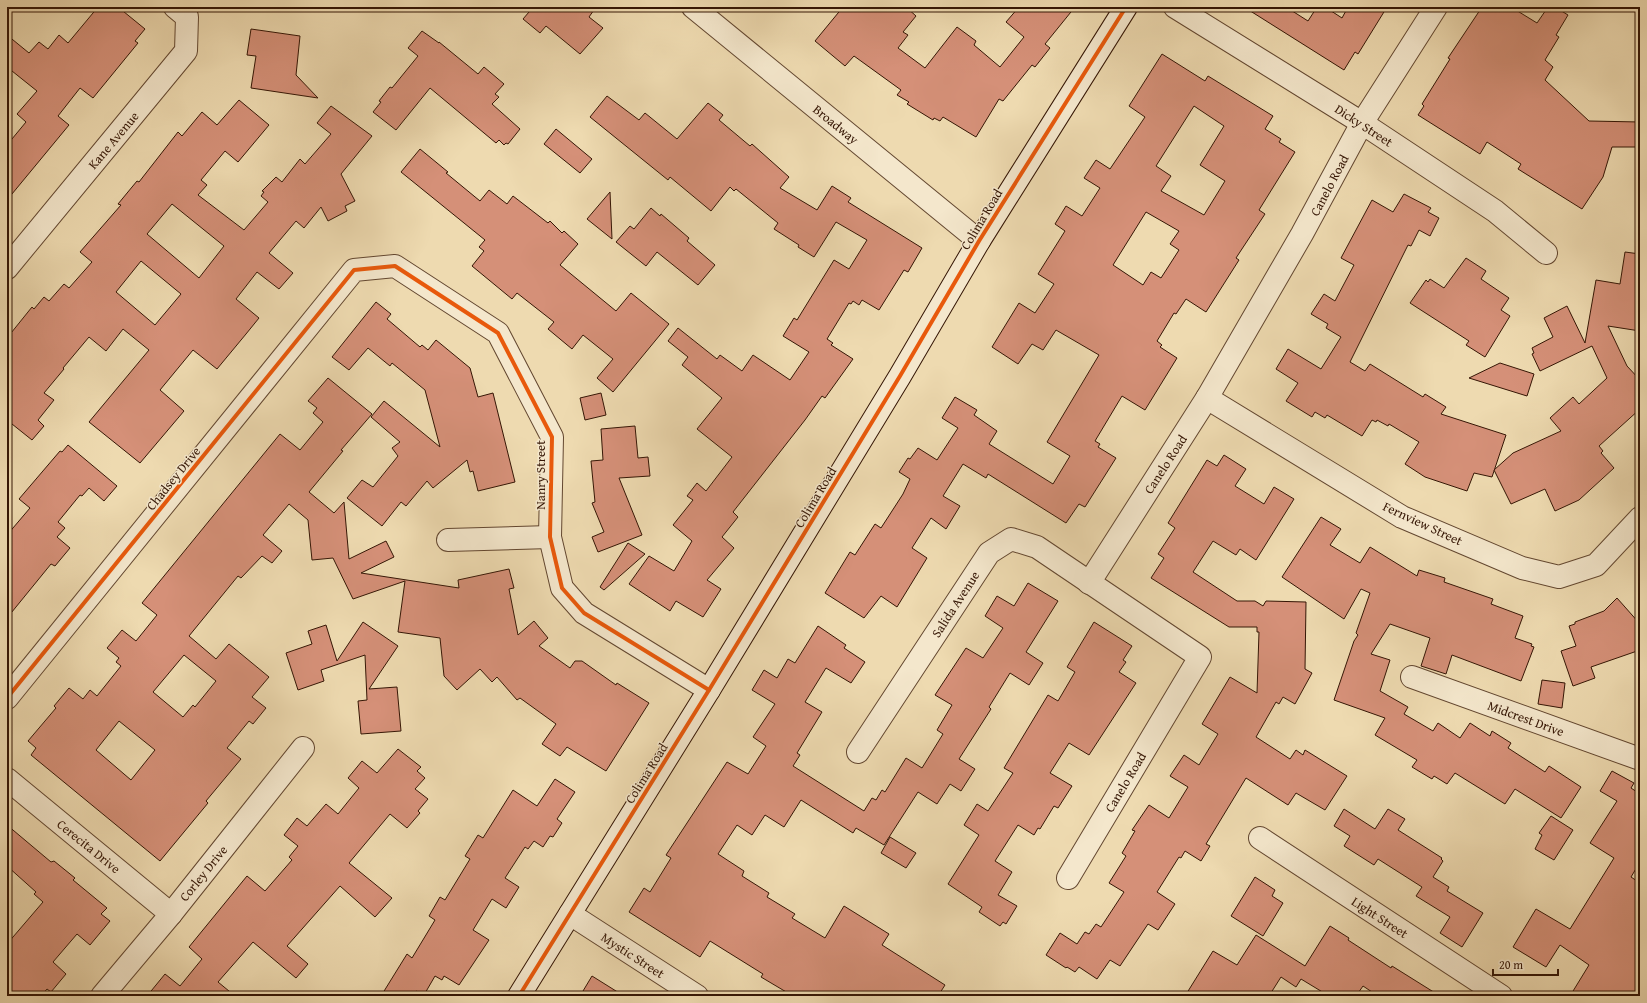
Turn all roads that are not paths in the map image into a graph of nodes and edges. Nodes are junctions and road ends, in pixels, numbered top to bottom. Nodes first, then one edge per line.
1 (174, 7) edge
2 (693, 7) edge
3 (1126, 7) edge
4 (1175, 7) edge
5 (1436, 7) edge
6 (1362, 123) junction
7 (979, 241) junction
8 (1546, 253) dead end
9 (7, 268) edge
10 (354, 270) joint
11 (1207, 398) junction
12 (1640, 518) edge
13 (550, 537) junction
14 (448, 540) dead end
15 (1089, 583) junction
16 (1412, 677) dead end
17 (709, 690) junction
18 (7, 698) edge
19 (303, 748) dead end
20 (858, 752) dead end
21 (1640, 759) edge
22 (7, 779) edge
23 (1260, 838) dead end
24 (1068, 878) dead end
25 (171, 914) junction
26 (570, 914) junction
27 (102, 996) edge
28 (519, 996) edge
29 (697, 996) edge
30 (1501, 996) edge

1 - 9 street, Kane Avenue
2 - 7 street, Broadway
3 - 7 street, Colima Road
4 - 6 street, Dicky Street
5 - 6 street, Canelo Road
6 - 8 street, Dicky Street
6 - 11 street, Canelo Road
7 - 17 street, Colima Road
10 - 13 street, Nanry Street
10 - 18 street, Chadsey Drive
11 - 12 street, Fernview Street
11 - 15 street, Canelo Road
13 - 14 street
13 - 17 street, Nanry Street
15 - 20 street, Salida Avenue
15 - 24 street, Canelo Road
16 - 21 street, Midcrest Drive
17 - 26 street, Colima Road
19 - 25 street, Corley Drive
22 - 25 street, Cerecita Drive
23 - 30 street, Light Street
25 - 27 street, Corley Drive
26 - 28 street, Colima Road
26 - 29 street, Mystic Street

